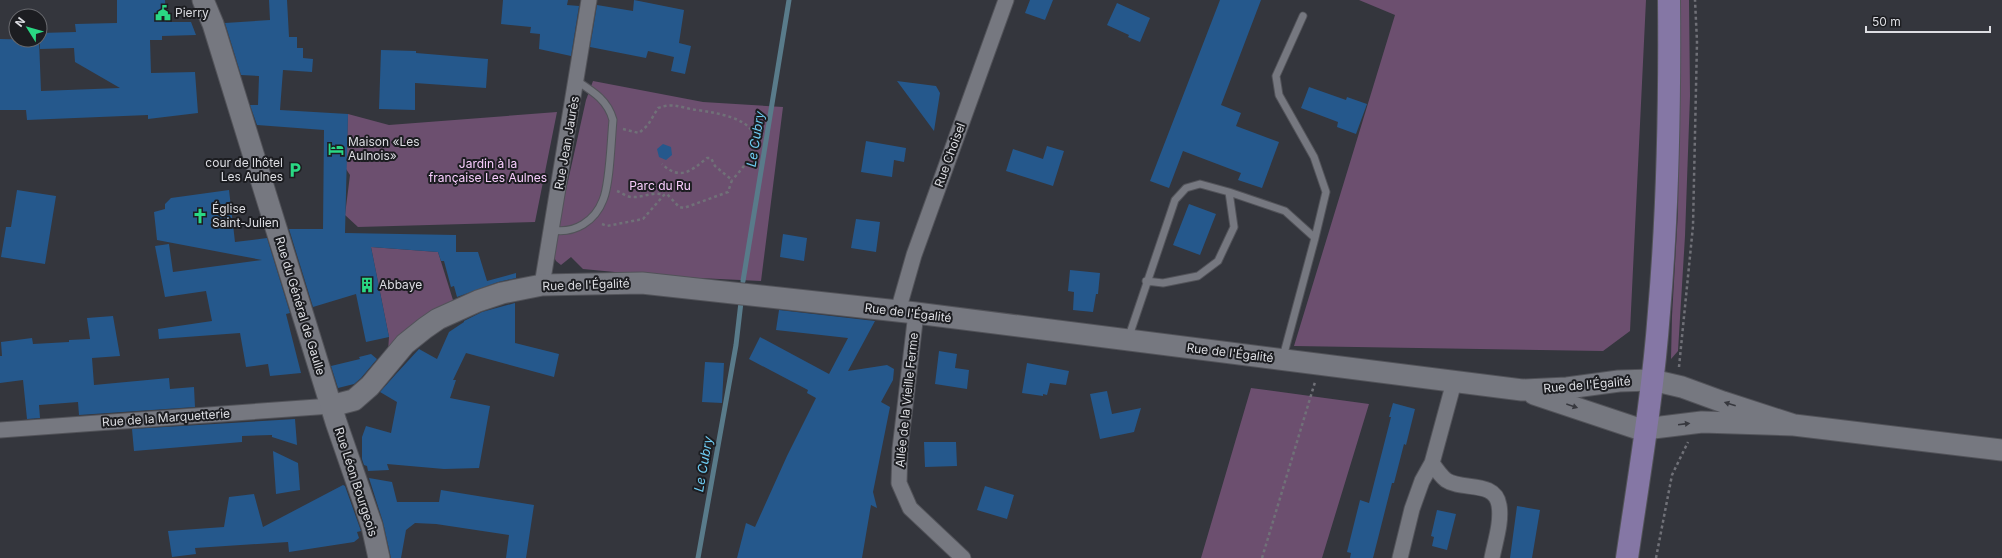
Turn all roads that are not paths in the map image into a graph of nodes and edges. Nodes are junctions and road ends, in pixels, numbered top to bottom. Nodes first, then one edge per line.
1 (204, 0) edge
2 (589, 0) edge
3 (1006, 0) edge
4 (1670, 0) edge
5 (1303, 16) dead end
6 (577, 82) junction
7 (1229, 192) junction
8 (552, 230) junction
9 (1315, 238) junction
10 (1146, 281) junction
11 (542, 286) junction
12 (907, 312) junction
13 (1127, 341) junction
14 (1283, 360) junction
15 (1652, 380) junction
16 (1454, 382) junction
17 (1522, 390) junction
18 (331, 406) junction
19 (1794, 425) junction
20 (1645, 429) junction
21 (0, 430) edge
22 (2002, 450) edge
23 (1432, 464) junction
24 (379, 558) edge
25 (963, 558) edge
26 (1400, 558) edge
27 (1492, 558) edge
28 (1627, 558) edge

1 - 18 street, Rue du Général de Gaulle
2 - 6 street, Rue Jean Jaurès
3 - 12 street, Rue Choisel
4 - 15 main road
5 - 9 lane
6 - 8 street, Rue Jean Jaurès
6 - 8 lane
7 - 9 lane
7 - 10 lane
7 - 10 lane
8 - 11 street, Rue Jean Jaurès
9 - 14 lane
10 - 13 lane
11 - 12 street, Rue de l'Égalité
11 - 18 street, Rue de l'Égalité
12 - 13 street, Rue de l'Égalité
12 - 25 street, Allée de la Vieille Ferme
13 - 14 street, Rue de l'Égalité
14 - 16 street, Rue de l'Égalité
15 - 17 street, Rue de l'Égalité
19 -> 15 street, Rue de l'Égalité
15 - 20 main road
16 - 17 street, Rue de l'Égalité
16 - 23 street
17 -> 20 street, Rue de l'Égalité
18 - 21 street, Rue de la Marquetterie
18 - 24 street, Rue Léon Bourgeois
20 -> 19 street, Rue de l'Égalité
19 - 22 street
20 - 28 main road
23 - 26 street
23 - 27 street

